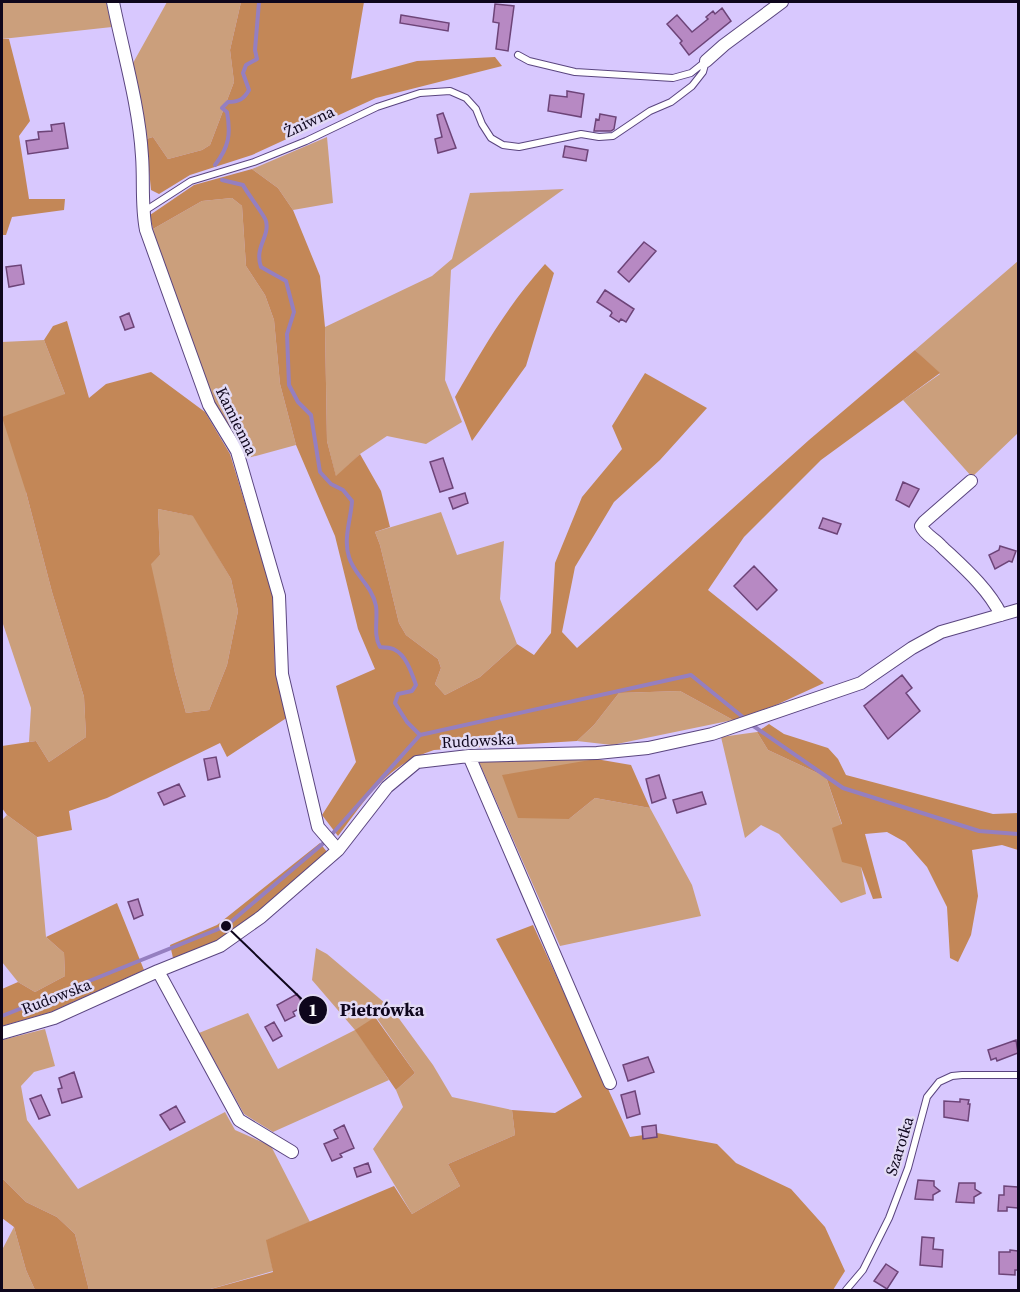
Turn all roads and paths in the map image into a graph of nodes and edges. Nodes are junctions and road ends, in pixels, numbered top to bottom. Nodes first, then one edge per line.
1 (112, 2) edge
2 (782, 2) edge
3 (518, 55) dead end
4 (706, 61) junction
5 (142, 213) junction
6 (971, 482) dead end
7 (1018, 610) edge
8 (1001, 615) junction
9 (469, 756) junction
10 (338, 850) junction
11 (158, 971) junction
12 (2, 1033) edge
13 (1018, 1075) edge
14 (610, 1083) dead end
15 (292, 1152) dead end
16 (846, 1290) edge

1 - 5 street, Kamienna
2 - 4 street
3 - 4 lane
4 - 5 lane, Żniwna
5 - 10 street, Kamienna
6 - 8 street
7 - 8 street, Rudowska
8 - 9 street, Rudowska
9 - 10 street, Rudowska
9 - 14 street
10 - 11 street, Rudowska
11 - 12 street, Rudowska
11 - 15 street
13 - 16 lane, Szarotka

